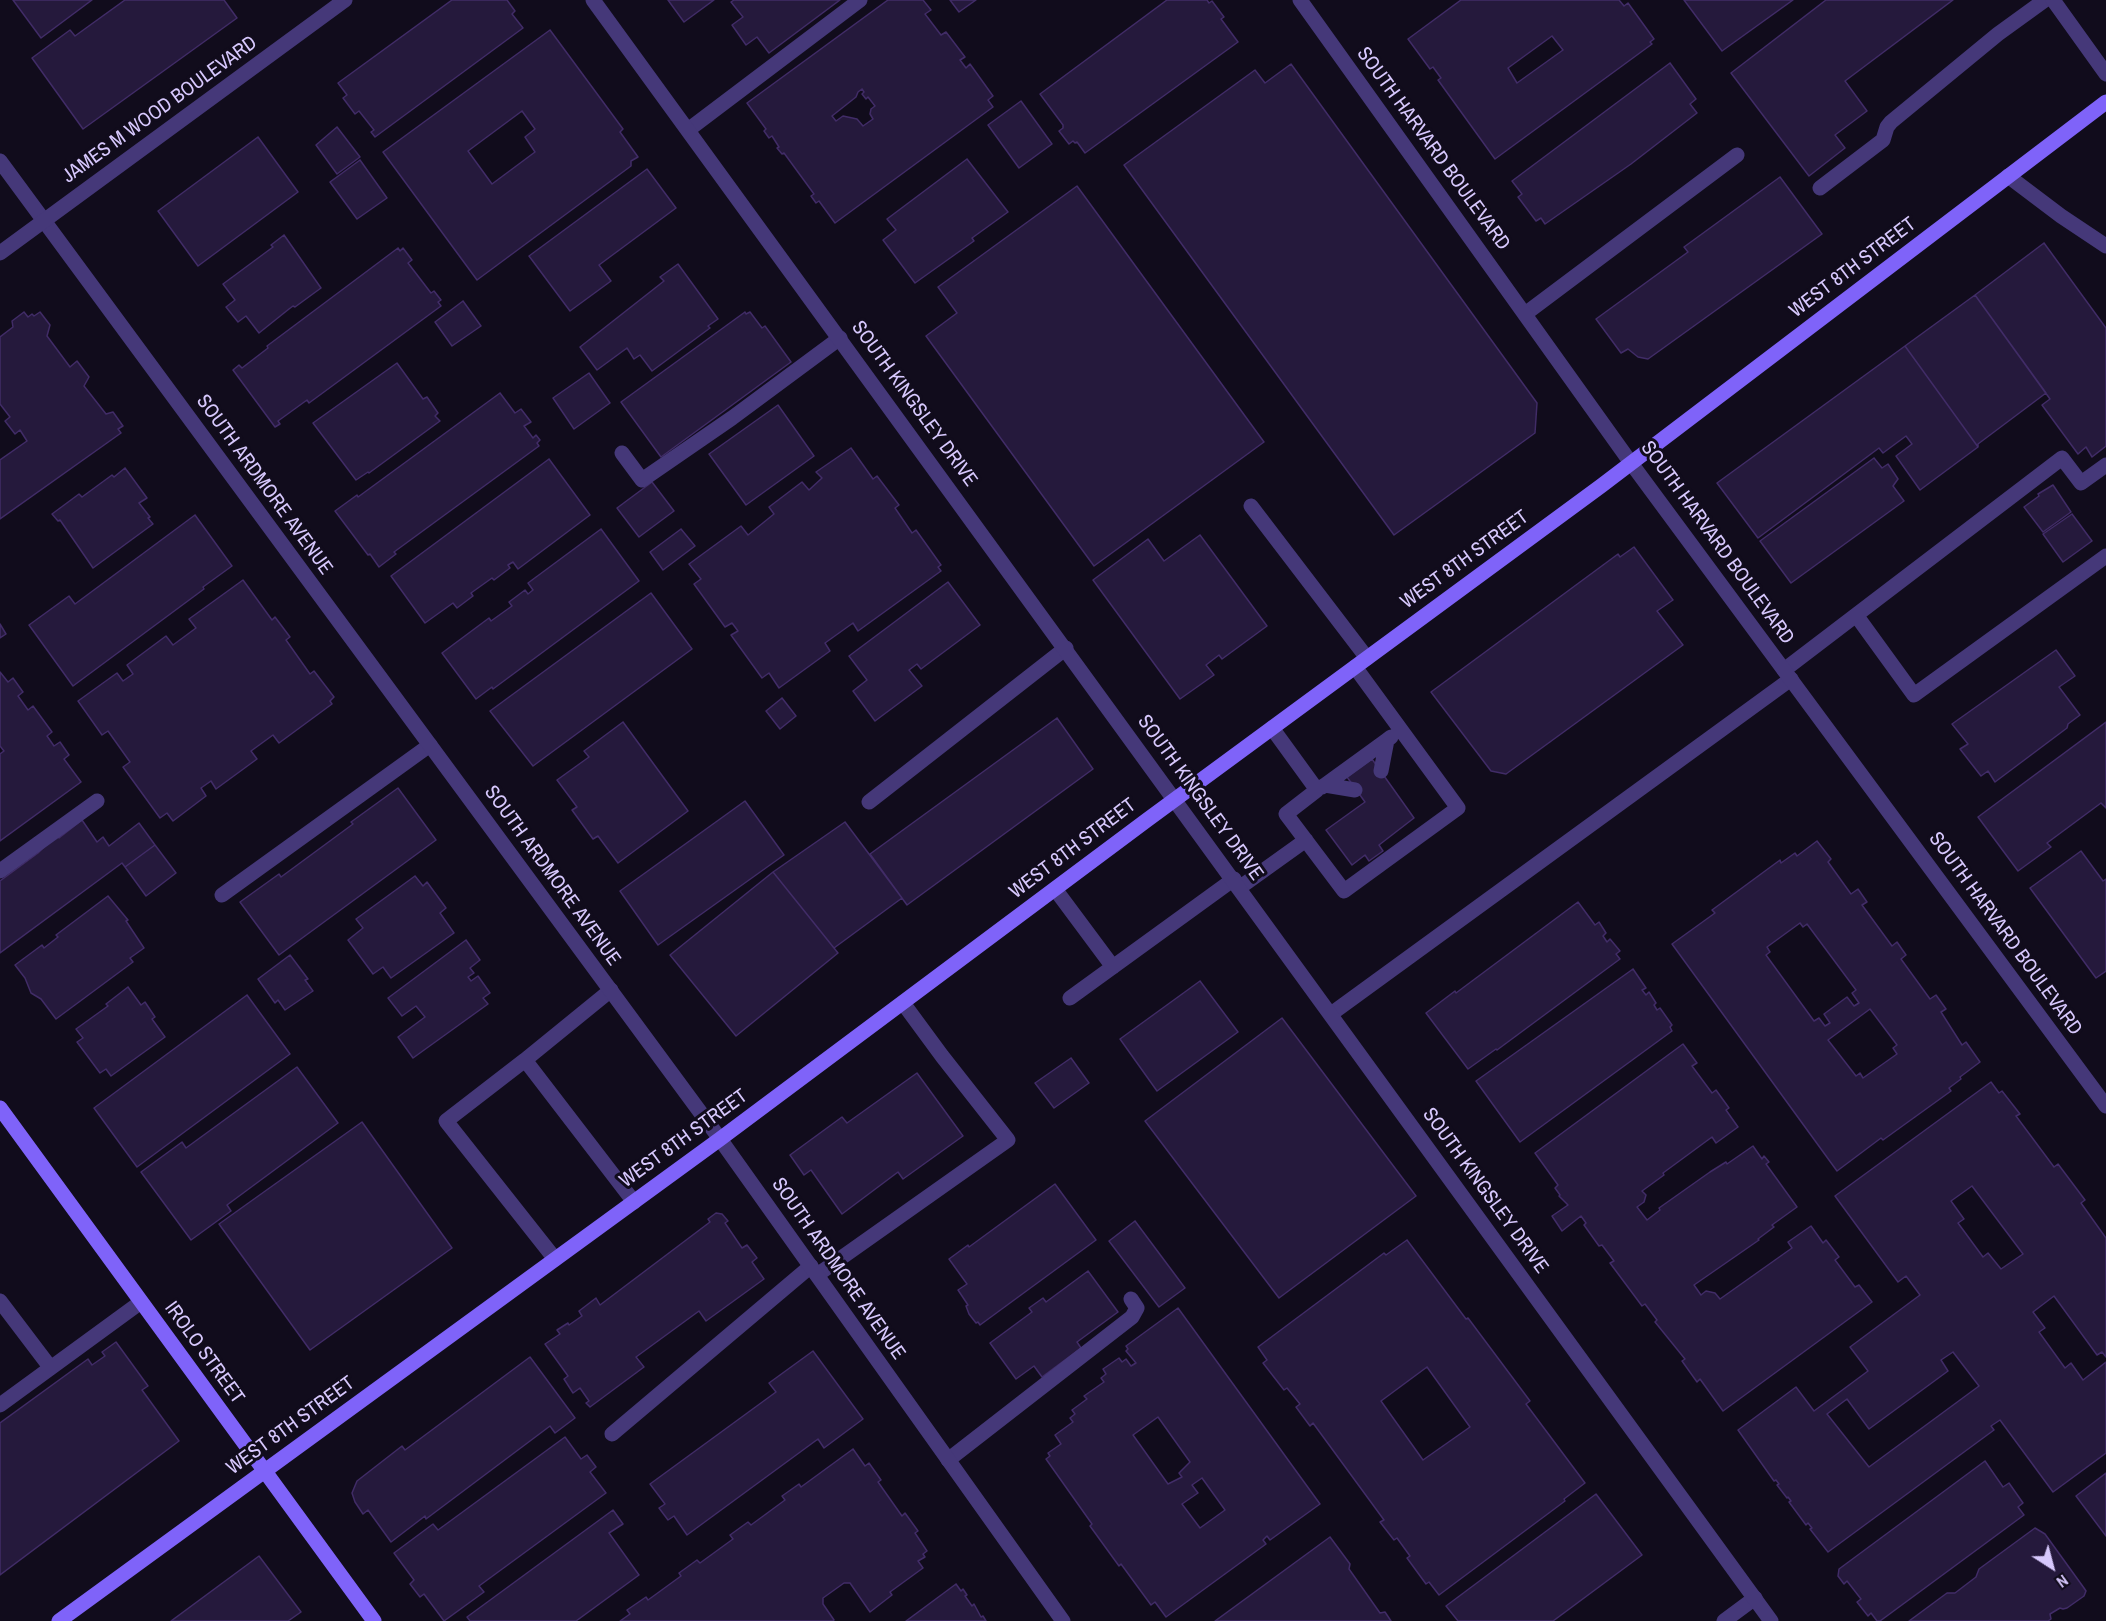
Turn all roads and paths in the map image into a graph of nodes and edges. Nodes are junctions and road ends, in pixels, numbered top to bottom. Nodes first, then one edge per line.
1 (345, 0) edge
2 (593, 0) edge
3 (860, 0) edge
4 (1300, 0) edge
5 (2045, 0) edge
6 (2053, 0) edge
7 (2106, 74) edge
8 (2106, 102) edge
9 (688, 130) junction
10 (1737, 155) dead end
11 (0, 161) edge
12 (2008, 176) junction
13 (1820, 188) dead end
14 (44, 222) junction
15 (2106, 246) edge
16 (0, 253) edge
17 (1525, 314) junction
18 (840, 338) junction
19 (622, 453) dead end
20 (1631, 463) junction
21 (2106, 465) edge
22 (1251, 506) dead end
23 (2106, 556) edge
24 (1856, 615) junction
25 (1066, 648) junction
26 (1361, 663) junction
27 (1788, 675) junction
28 (1272, 728) junction
29 (1400, 730) junction
30 (1387, 740) junction
31 (430, 745) junction
32 (1381, 771) dead end
33 (1321, 788) junction
34 (1355, 790) dead end
35 (1175, 799) junction
36 (97, 801) dead end
37 (869, 802) dead end
38 (1306, 840) junction
39 (0, 872) edge
40 (1237, 884) junction
41 (1054, 889) junction
42 (222, 895) dead end
43 (1113, 967) junction
44 (611, 990) junction
45 (1070, 998) dead end
46 (903, 1002) junction
47 (1331, 1014) junction
48 (525, 1060) junction
49 (2106, 1106) edge
50 (0, 1108) edge
51 (720, 1139) junction
52 (634, 1202) junction
53 (555, 1259) junction
54 (814, 1271) junction
55 (1131, 1299) dead end
56 (0, 1301) edge
57 (141, 1302) junction
58 (50, 1367) junction
59 (0, 1405) edge
60 (612, 1434) dead end
61 (948, 1460) junction
62 (264, 1472) junction
63 (1755, 1598) junction
64 (60, 1621) edge
65 (374, 1621) edge
66 (1063, 1621) edge
67 (1724, 1621) edge
68 (1771, 1621) edge

1 - 14 street, JAMES M WOOD BOULEVARD
2 - 9 street, SOUTH KINGSLEY DRIVE
3 - 9 street
4 - 17 street, SOUTH HARVARD BOULEVARD
5 - 13 street
6 - 7 street
8 - 12 main road, WEST 8TH STREET
9 - 18 street, SOUTH KINGSLEY DRIVE
10 - 17 street
11 - 14 street, SOUTH ARDMORE AVENUE
12 - 15 street
12 - 20 main road, WEST 8TH STREET
14 - 16 street, JAMES M WOOD BOULEVARD
14 - 31 street, SOUTH ARDMORE AVENUE
17 - 20 street, SOUTH HARVARD BOULEVARD
18 - 19 street
18 - 25 street, SOUTH KINGSLEY DRIVE
20 - 26 main road, WEST 8TH STREET
20 - 27 street, SOUTH HARVARD BOULEVARD
21 - 24 street
22 - 26 street
23 - 24 street
24 - 27 street
25 - 35 street, SOUTH KINGSLEY DRIVE
25 - 37 street
26 - 28 main road, WEST 8TH STREET
26 - 29 street
27 - 47 street
27 - 49 street, SOUTH HARVARD BOULEVARD
28 - 33 street
28 - 35 main road, WEST 8TH STREET
29 - 30 street
29 - 38 street
30 - 32 street
30 - 33 street
31 - 42 street
31 - 44 street, SOUTH ARDMORE AVENUE
33 - 34 street
33 - 38 street
35 - 40 street, SOUTH KINGSLEY DRIVE
35 - 41 main road, WEST 8TH STREET
36 - 39 street
38 - 40 street
40 - 43 street
40 - 47 street, SOUTH KINGSLEY DRIVE
41 - 43 street
41 - 46 main road, WEST 8TH STREET
43 - 45 street
44 - 48 street
44 - 51 street, SOUTH ARDMORE AVENUE
46 - 51 main road, WEST 8TH STREET
46 - 54 street
47 - 63 street, SOUTH KINGSLEY DRIVE
48 - 52 street
48 - 53 street
50 - 57 main road, IROLO STREET
51 - 52 main road, WEST 8TH STREET
51 - 54 street, SOUTH ARDMORE AVENUE
52 - 53 main road, WEST 8TH STREET
53 - 62 main road, WEST 8TH STREET
54 - 60 street
54 - 61 street, SOUTH ARDMORE AVENUE
55 - 61 street
56 - 58 street
57 - 58 street
57 - 62 main road, IROLO STREET
58 - 59 street
61 - 66 street, SOUTH ARDMORE AVENUE
62 - 64 main road, WEST 8TH STREET
62 - 65 main road, IROLO STREET
63 - 67 street
63 - 68 street, SOUTH KINGSLEY DRIVE

